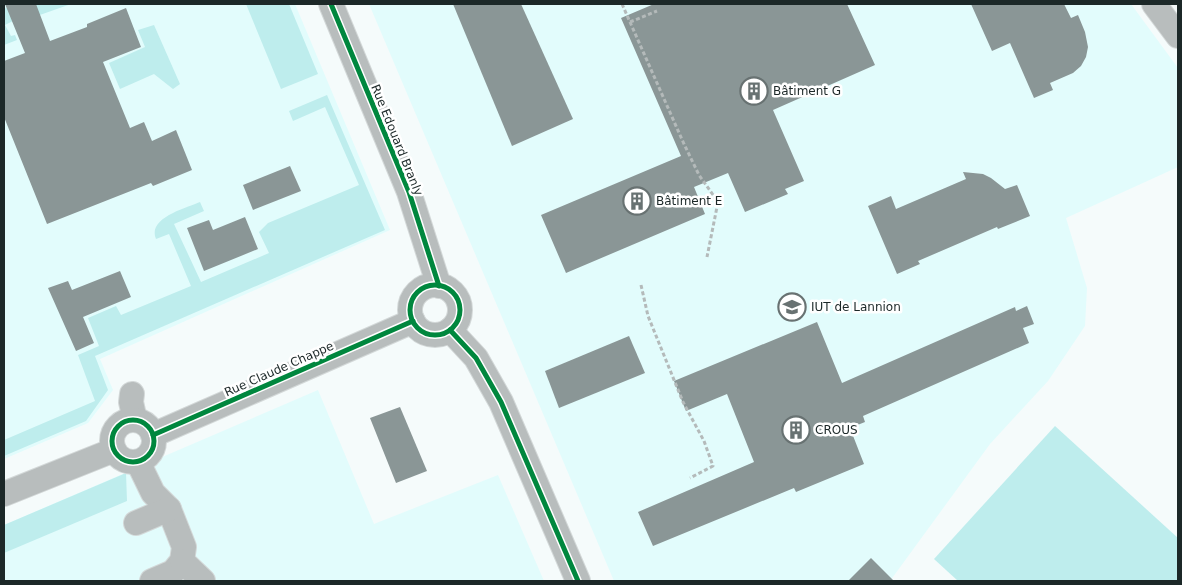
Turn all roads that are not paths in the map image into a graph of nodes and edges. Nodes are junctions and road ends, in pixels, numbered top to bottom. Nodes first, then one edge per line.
1 (331, 4) edge
2 (1154, 4) edge
3 (1178, 36) edge
4 (439, 286) junction
5 (413, 321) junction
6 (450, 330) junction
7 (132, 394) dead end
8 (144, 428) junction
9 (114, 450) junction
10 (138, 462) junction
11 (4, 494) edge
12 (169, 509) junction
13 (136, 523) dead end
14 (182, 561) junction
15 (152, 581) edge
16 (203, 581) edge
17 (578, 581) edge

1 - 4 street, Rue Edouard Branly
2 - 3 street
4 - 5 street
4 - 6 street
5 - 6 street
5 - 8 street, Rue Claude Chappe
6 - 17 street
7 - 8 street
8 - 9 street
8 - 10 street
9 - 10 street
9 - 11 street
10 - 12 street
12 - 13 street
12 - 14 street
14 - 15 street
14 - 16 street

